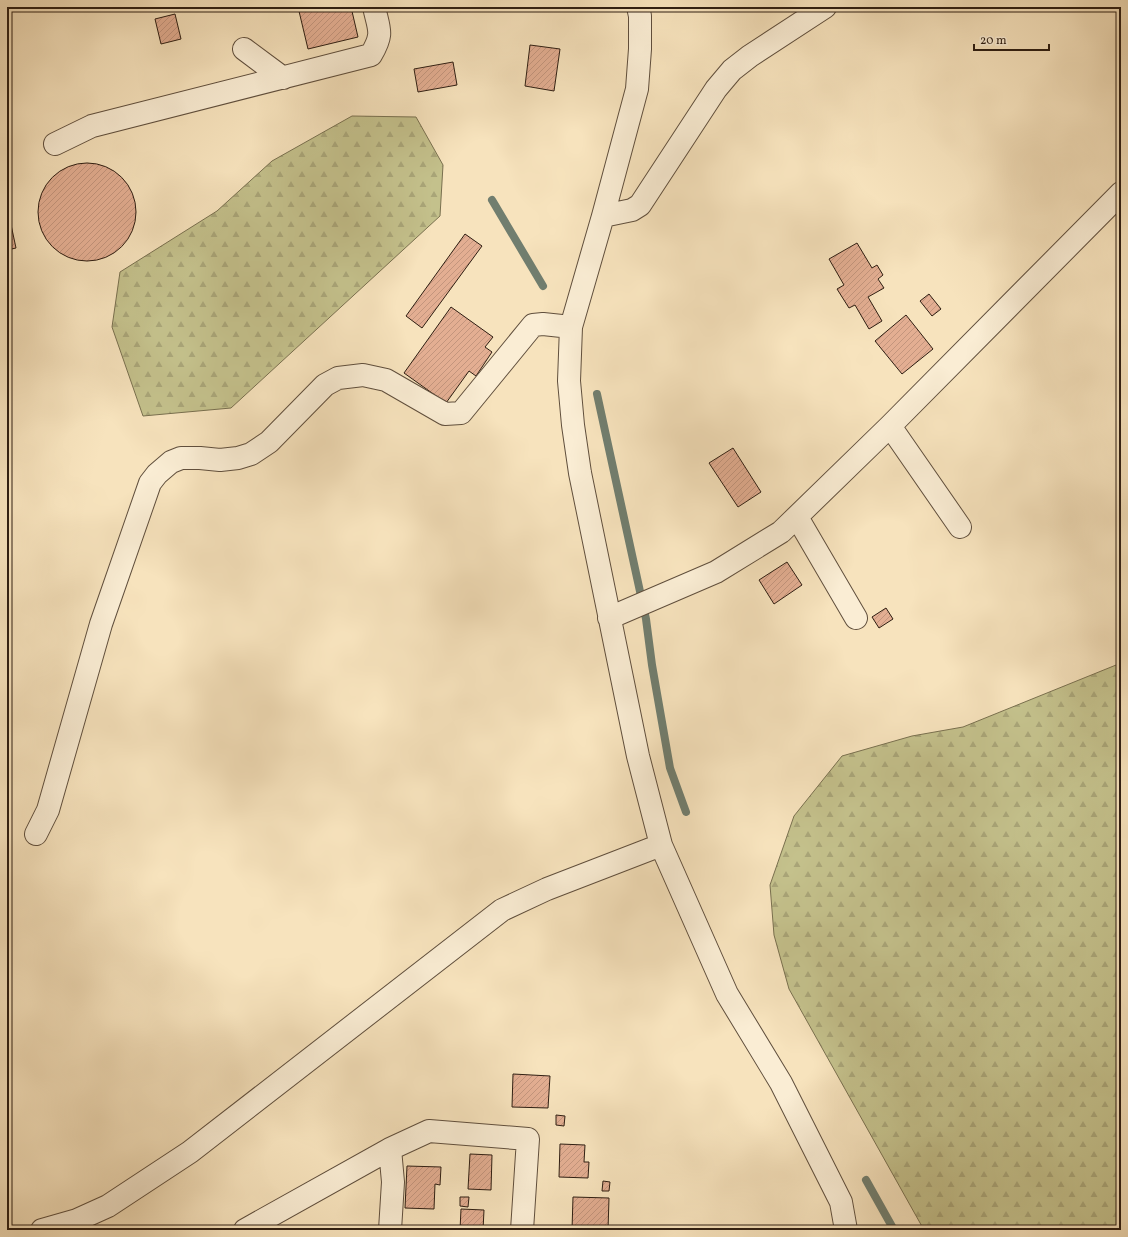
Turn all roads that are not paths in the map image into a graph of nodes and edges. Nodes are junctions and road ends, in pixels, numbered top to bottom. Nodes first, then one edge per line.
1 (374, 7) edge
2 (638, 7) edge
3 (825, 7) edge
4 (244, 49) dead end
5 (283, 78) junction
6 (55, 144) dead end
7 (1121, 193) edge
8 (603, 216) junction
9 (571, 327) junction
10 (890, 426) junction
11 (797, 517) junction
12 (960, 527) dead end
13 (609, 618) junction
14 (856, 618) dead end
15 (36, 834) dead end
16 (661, 845) junction
17 (390, 1149) junction
18 (249, 1229) edge
19 (42, 1230) edge
20 (390, 1230) edge
21 (522, 1230) edge
22 (846, 1230) edge

1 - 5 street
2 - 8 street
3 - 8 street
4 - 5 street
5 - 6 street
7 - 10 street
8 - 9 street
9 - 13 street
9 - 15 street
10 - 11 street
10 - 12 street
11 - 13 street
11 - 14 street
13 - 16 street
16 - 19 street
16 - 22 street
17 - 18 street
17 - 20 street
17 - 21 street

